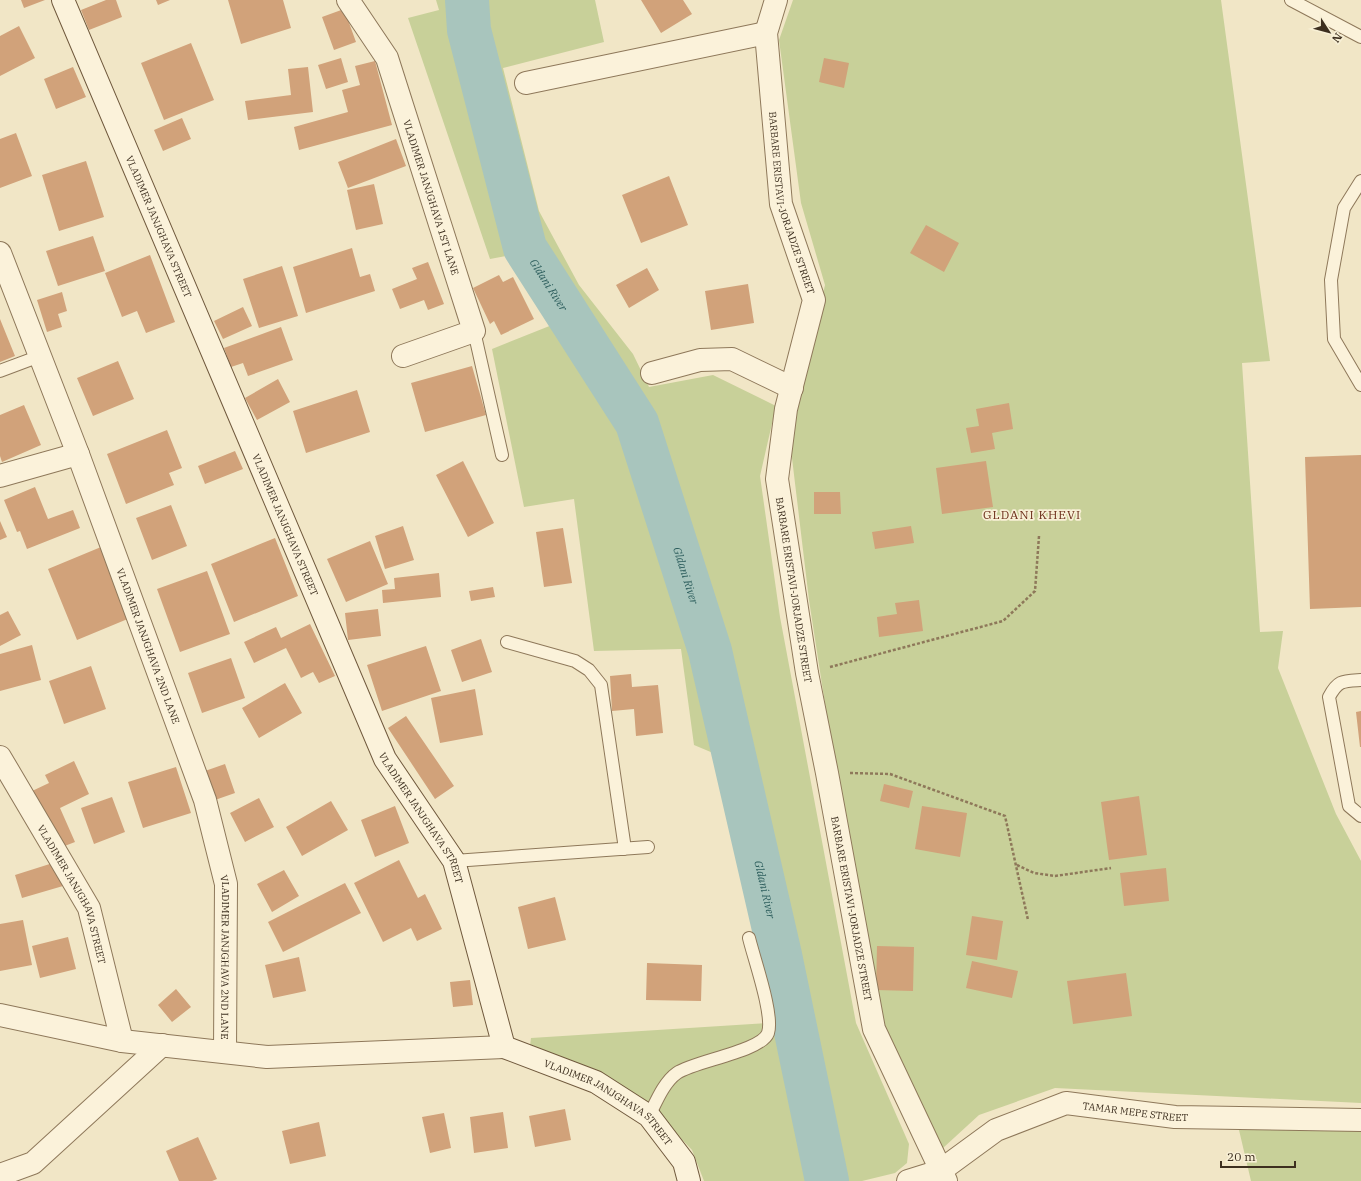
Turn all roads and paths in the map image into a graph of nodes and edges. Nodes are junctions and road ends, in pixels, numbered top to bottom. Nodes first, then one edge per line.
1 (63, 0) edge
2 (348, 0) edge
3 (776, 0) edge
4 (1291, 0) edge
5 (766, 33) junction
6 (1361, 37) edge
7 (526, 83) dead end
8 (1361, 181) edge
9 (0, 253) edge
10 (474, 332) junction
11 (40, 356) junction
12 (403, 356) dead end
13 (0, 371) edge
14 (652, 372) dead end
15 (1361, 385) edge
16 (792, 388) junction
17 (78, 454) junction
18 (502, 455) dead end
19 (0, 476) edge
20 (1039, 536) dead end
21 (507, 642) dead end
22 (807, 673) junction
23 (1361, 680) edge
24 (0, 757) edge
25 (828, 773) junction
26 (1361, 816) edge
27 (648, 847) dead end
28 (625, 849) junction
29 (454, 861) junction
30 (1016, 865) junction
31 (1111, 868) dead end
32 (1028, 920) dead end
33 (749, 938) dead end
34 (0, 1015) edge
35 (122, 1041) junction
36 (162, 1046) junction
37 (504, 1047) junction
38 (225, 1052) junction
39 (648, 1116) junction
40 (1361, 1120) edge
41 (0, 1175) edge
42 (943, 1176) edge
43 (689, 1181) edge
44 (908, 1181) edge

1 - 29 street, VLADIMER JANJGHAVA STREET
2 - 10 street, VLADIMER JANJGHAVA 1ST LANE
3 - 5 street, BARBARE ERISTAVI-JORJADZE STREET
4 - 6 lane
5 - 7 street
5 - 16 street, BARBARE ERISTAVI-JORJADZE STREET
8 - 15 lane
9 - 11 street, VLADIMER JANJGHAVA 2ND LANE
10 - 12 street
10 - 18 lane
11 - 13 lane
11 - 17 street, VLADIMER JANJGHAVA 2ND LANE
14 - 16 street
16 - 22 street, BARBARE ERISTAVI-JORJADZE STREET
17 - 19 street
17 - 38 street, VLADIMER JANJGHAVA 2ND LANE
20 - 22 path
21 - 28 lane
22 - 25 street, BARBARE ERISTAVI-JORJADZE STREET
23 - 26 lane
24 - 35 street, VLADIMER JANJGHAVA STREET
25 - 30 path
25 - 42 street, BARBARE ERISTAVI-JORJADZE STREET
27 - 28 lane
28 - 29 lane
29 - 37 street, VLADIMER JANJGHAVA STREET
30 - 31 path
30 - 32 path
33 - 39 lane
34 - 35 street, VLADIMER JANJGHAVA STREET
35 - 36 street, VLADIMER JANJGHAVA STREET
36 - 38 street, VLADIMER JANJGHAVA STREET
36 - 41 street
37 - 38 street, VLADIMER JANJGHAVA STREET
37 - 39 street, VLADIMER JANJGHAVA STREET
39 - 43 street, VLADIMER JANJGHAVA STREET
40 - 42 street, TAMAR MEPE STREET
42 - 44 street

